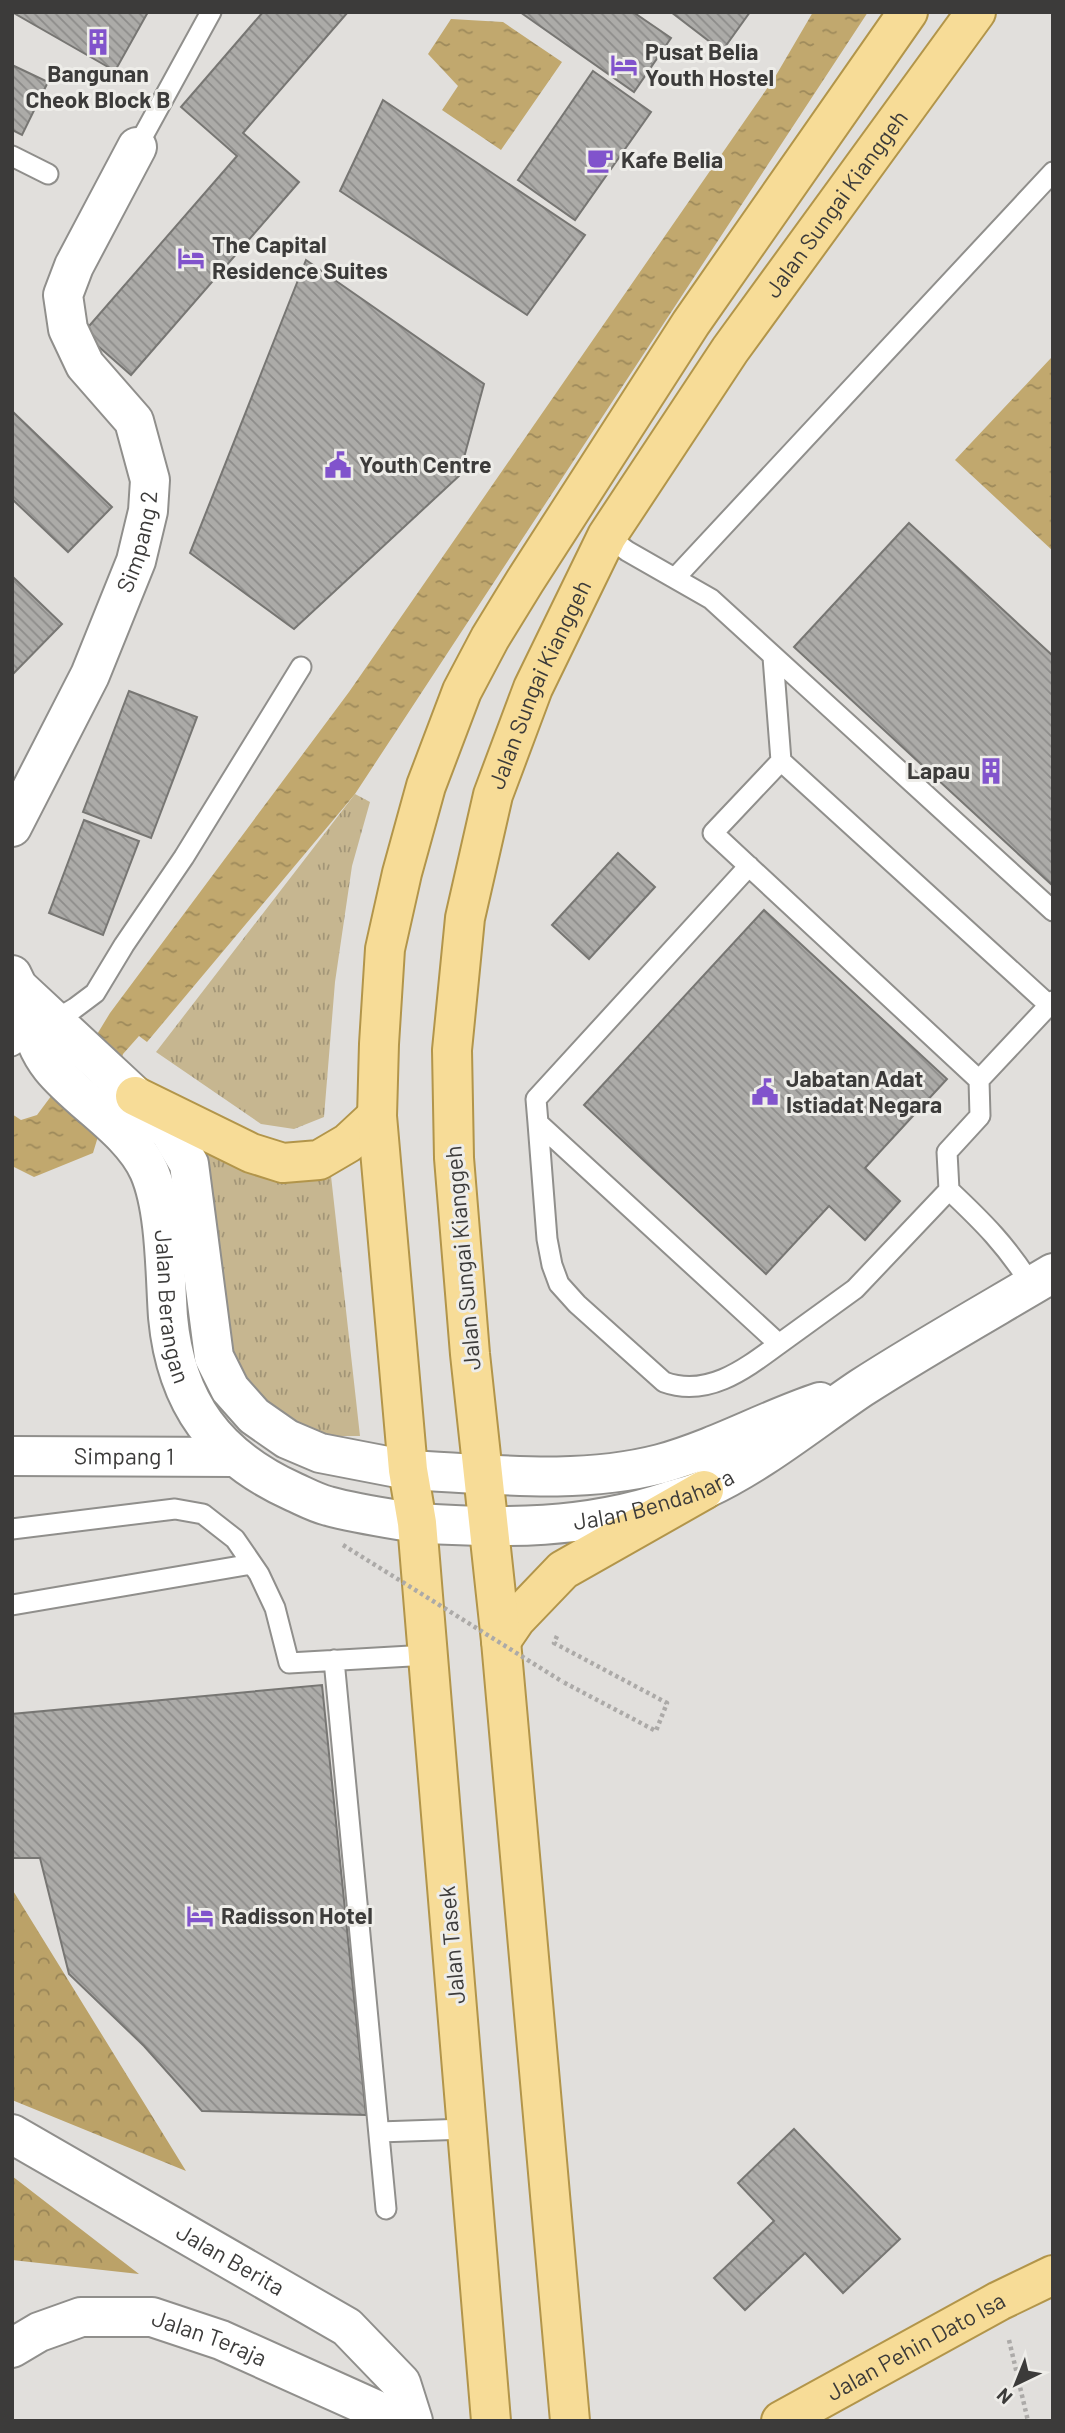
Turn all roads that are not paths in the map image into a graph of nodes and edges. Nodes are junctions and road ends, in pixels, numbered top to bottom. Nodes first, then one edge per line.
1 (211, 12) edge
2 (908, 12) edge
3 (976, 12) edge
4 (137, 147) joint
5 (12, 156) edge
6 (1053, 172) edge
7 (48, 174) dead end
8 (607, 536) junction
9 (675, 578) junction
10 (773, 657) junction
11 (300, 667) dead end
12 (782, 761) junction
13 (12, 827) edge
14 (749, 866) junction
15 (1053, 911) edge
16 (15, 981) edge
17 (1051, 1003) edge
18 (45, 1043) edge
19 (979, 1080) junction
20 (135, 1096) junction
21 (377, 1116) junction
22 (538, 1123) junction
23 (949, 1190) junction
24 (1043, 1280) edge
25 (779, 1344) junction
26 (862, 1388) junction
27 (12, 1456) edge
28 (235, 1457) junction
29 (408, 1470) junction
30 (483, 1474) junction
31 (704, 1490) junction
32 (417, 1523) junction
33 (489, 1528) junction
34 (12, 1529) edge
35 (252, 1564) junction
36 (12, 1605) edge
37 (500, 1642) junction
38 (428, 1655) junction
39 (334, 1660) junction
40 (467, 2129) junction
41 (379, 2132) junction
42 (12, 2134) edge
43 (386, 2209) dead end
44 (1037, 2285) edge
45 (12, 2348) edge
46 (401, 2421) edge
47 (413, 2421) edge
48 (491, 2421) edge
49 (570, 2421) edge
50 (781, 2421) edge

1 - 4 lane
2 - 21 main road
3 - 8 main road, Jalan Sungai Kianggeh
4 - 13 street, Simpang 2
5 - 7 lane
6 - 9 lane
8 - 9 lane
8 - 30 main road, Jalan Sungai Kianggeh
9 - 10 lane
10 - 12 lane
10 - 15 lane
11 - 18 lane
12 - 14 lane
12 - 17 lane
14 - 19 lane
14 - 22 lane
16 - 18 street, Jalan Berangan
17 - 19 lane
18 - 20 street, Jalan Berangan
18 - 28 street, Jalan Berangan
19 - 23 lane
20 - 21 main road
20 - 29 street, Jalan Berangan
21 - 29 main road
22 - 25 lane
22 - 25 lane
23 - 24 lane
23 - 25 lane
24 - 26 street, Jalan Bendahara
26 - 30 street, Jalan Bendahara
26 - 31 street, Jalan Bendahara
27 - 28 street, Simpang 1
28 - 32 street, Jalan Berangan
29 - 30 street, Jalan Bendahara
29 - 32 main road, Jalan Tasek
30 - 33 main road
31 - 33 street, Jalan Bendahara
31 - 37 main road
32 - 33 street, Jalan Bendahara
32 - 38 main road, Jalan Tasek
33 - 37 main road
34 - 35 lane
35 - 36 lane
35 - 39 lane
37 - 49 main road
38 - 39 lane
38 - 40 main road, Jalan Tasek
39 - 41 lane
40 - 41 lane
40 - 48 main road, Jalan Tasek
41 - 43 lane
42 - 47 street, Jalan Berita
44 - 50 main road, Jalan Pehin Dato Isa
45 - 46 street, Jalan Teraja

